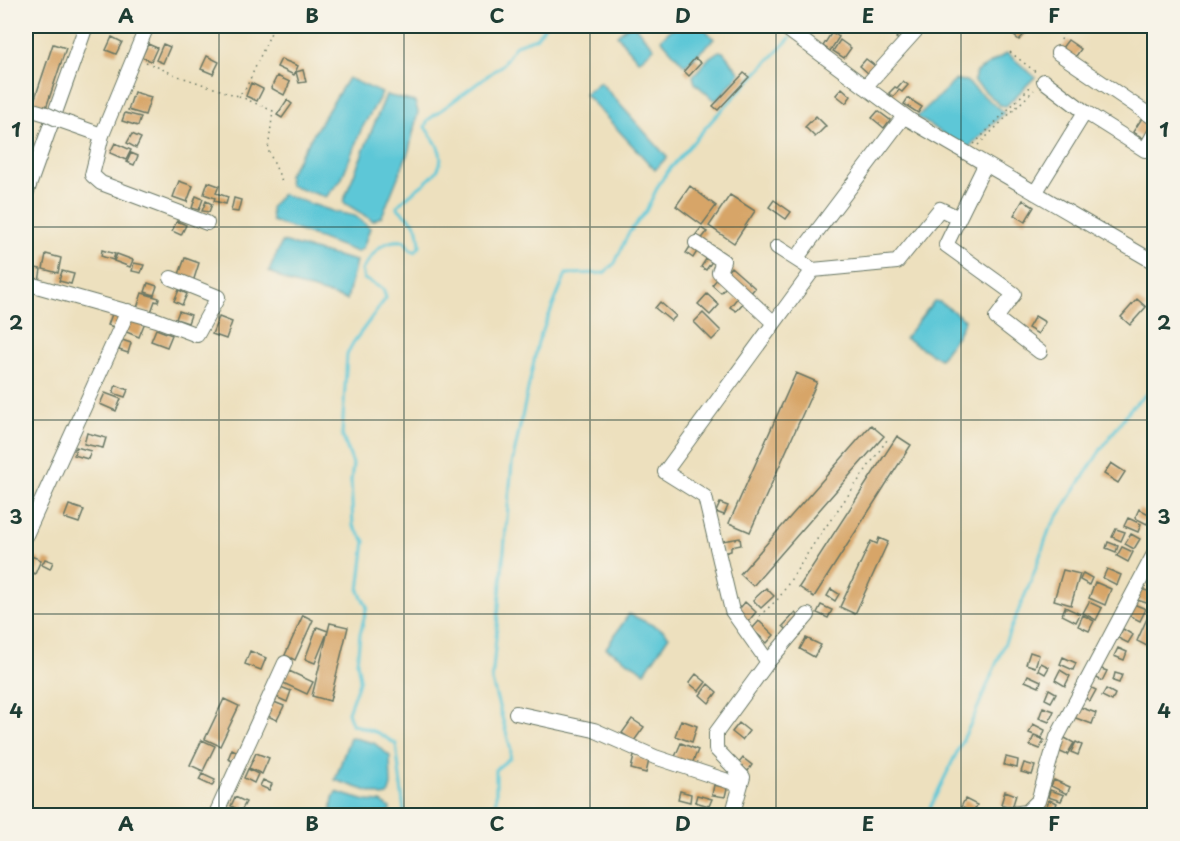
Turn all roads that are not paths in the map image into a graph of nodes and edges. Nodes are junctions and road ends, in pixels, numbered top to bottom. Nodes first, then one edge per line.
1 (86, 26) edge
2 (147, 26) edge
3 (920, 26) edge
4 (790, 31) edge
5 (1058, 53) road end
6 (1040, 79) road end
7 (865, 87) junction
8 (26, 108) edge
9 (1085, 112) junction
10 (904, 116) junction
11 (1155, 118) edge
12 (1155, 134) edge
13 (102, 135) junction
14 (985, 165) junction
15 (1035, 193) junction
16 (26, 194) edge
17 (960, 218) junction
18 (207, 223) dead end
19 (696, 243) dead end
20 (777, 247) dead end
21 (796, 259) junction
22 (1155, 262) edge
23 (813, 270) junction
24 (171, 278) dead end
25 (26, 283) edge
26 (128, 311) junction
27 (774, 323) junction
28 (1040, 352) dead end
29 (26, 535) edge
30 (1155, 554) edge
31 (808, 615) dead end
32 (768, 662) junction
33 (285, 663) dead end
34 (516, 712) dead end
35 (740, 785) junction
36 (215, 816) edge
37 (732, 816) edge
38 (995, 816) edge

1 - 16 street
2 - 13 street
3 - 7 street
4 - 7 street
5 - 11 street
6 - 9 street
7 - 10 street
8 - 13 street
9 - 12 street
9 - 15 street
10 - 14 street
10 - 21 street
13 - 18 street
14 - 15 street
14 - 17 street
15 - 22 street
17 - 23 street
17 - 28 street
19 - 27 street
20 - 21 street
21 - 23 street
23 - 27 street
24 - 26 street
25 - 26 street
26 - 29 street
27 - 32 street
30 - 38 street
31 - 32 street
32 - 35 street
33 - 36 street
34 - 35 street
35 - 37 street

